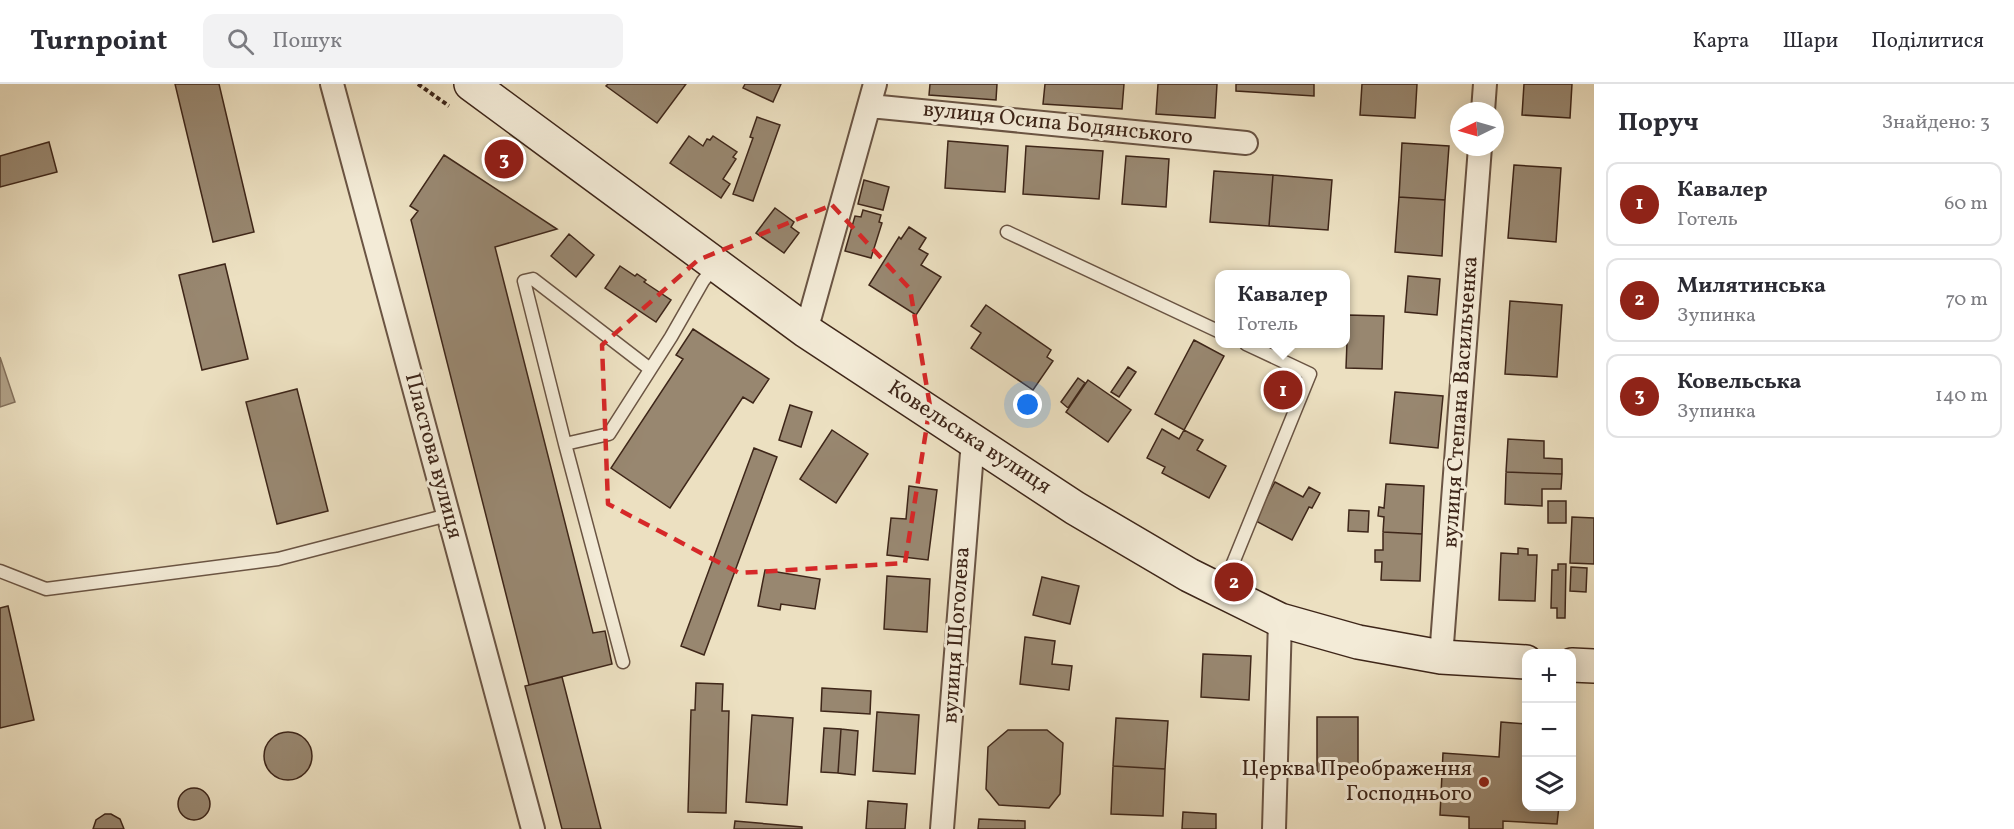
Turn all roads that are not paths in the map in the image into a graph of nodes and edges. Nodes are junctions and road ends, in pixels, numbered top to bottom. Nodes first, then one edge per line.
1 (332, 84) edge
2 (471, 84) edge
3 (1485, 84) edge
4 (873, 95) edge
5 (1484, 102) edge
6 (1246, 143) dead end
7 (1479, 156) edge
8 (1007, 232) dead end
9 (716, 265) junction
10 (1215, 330) edge
11 (806, 331) junction
12 (1255, 348) edge
13 (651, 369) junction
14 (973, 440) junction
15 (565, 444) junction
16 (448, 515) junction
17 (0, 571) edge
18 (1221, 591) junction
19 (1280, 620) junction
20 (1441, 657) junction
21 (623, 662) dead end
22 (1522, 662) edge
23 (1576, 665) edge
24 (1594, 666) edge
25 (533, 829) edge
26 (942, 829) edge
27 (1274, 829) edge

1 - 16 street, Пластова вулиця
2 - 9 street, Ковельська вулиця
3 - 5 street
4 - 6 street, вулиця Осипа Бодянського
4 - 11 street, вулиця Осипа Бодянського
7 - 20 street, вулиця Степана Васильченка
8 - 10 lane
9 - 11 street, Ковельська вулиця
9 - 13 lane
11 - 14 street, Ковельська вулиця
12 - 18 lane
13 - 15 lane
13 - 15 lane
14 - 18 street, Ковельська вулиця
14 - 26 street, вулиця Щоголева
15 - 21 lane
16 - 17 lane
16 - 25 street, Пластова вулиця
18 - 19 street, Ковельська вулиця
19 - 20 street, Ковельська вулиця
19 - 27 street
20 - 22 street, Ковельська вулиця
23 - 24 street

